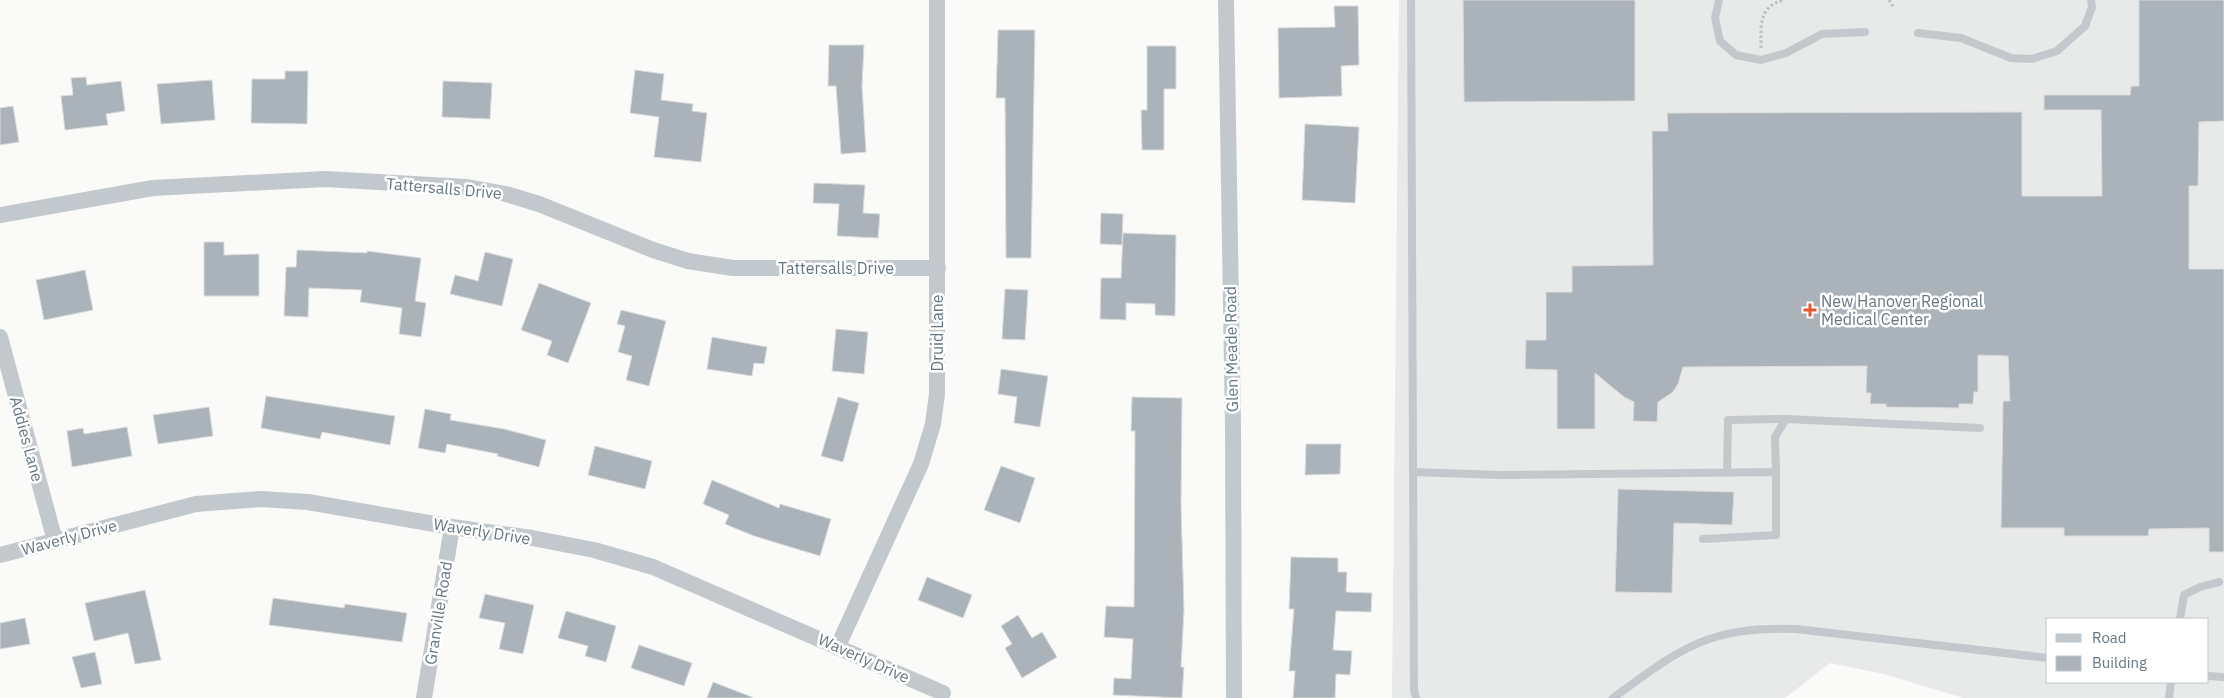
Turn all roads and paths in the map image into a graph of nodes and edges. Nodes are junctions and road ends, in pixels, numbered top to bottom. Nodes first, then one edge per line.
1 (937, 0) edge
2 (1226, 0) edge
3 (1411, 0) edge
4 (1719, 0) edge
5 (1783, 0) edge
6 (1889, 0) edge
7 (2091, 0) edge
8 (1894, 8) dead end
9 (1865, 32) dead end
10 (1918, 33) dead end
11 (1761, 60) junction
12 (0, 214) edge
13 (938, 268) junction
14 (0, 337) edge
15 (1786, 419) junction
16 (1980, 428) dead end
17 (1414, 472) junction
18 (1727, 472) junction
19 (1776, 472) junction
20 (452, 527) junction
21 (1703, 539) dead end
22 (55, 541) junction
23 (0, 555) edge
24 (2219, 582) dead end
25 (2180, 618) edge
26 (838, 646) junction
27 (2046, 658) edge
28 (2209, 676) edge
29 (2224, 678) edge
30 (2171, 683) edge
31 (943, 693) dead end
32 (424, 698) edge
33 (1234, 698) edge
34 (1416, 698) edge
35 (1613, 698) edge
36 (2169, 698) edge

1 - 13 street, Druid Lane
2 - 33 street, Glen Meade Road
3 - 17 lane
4 - 11 lane
5 - 11 path
6 - 8 path
7 - 10 lane
9 - 11 lane
12 - 13 street, Tattersalls Drive
13 - 26 street, Druid Lane
14 - 22 street, Addies Lane
15 - 16 lane
15 - 18 lane
15 - 19 lane
17 - 18 lane
17 - 34 lane
18 - 19 lane
19 - 21 lane
20 - 22 street, Waverly Drive
20 - 26 street, Waverly Drive
20 - 32 street, Granville Road
22 - 23 street, Waverly Drive
24 - 25 lane
26 - 31 street, Waverly Drive
27 - 35 lane
28 - 29 lane
30 - 36 lane

